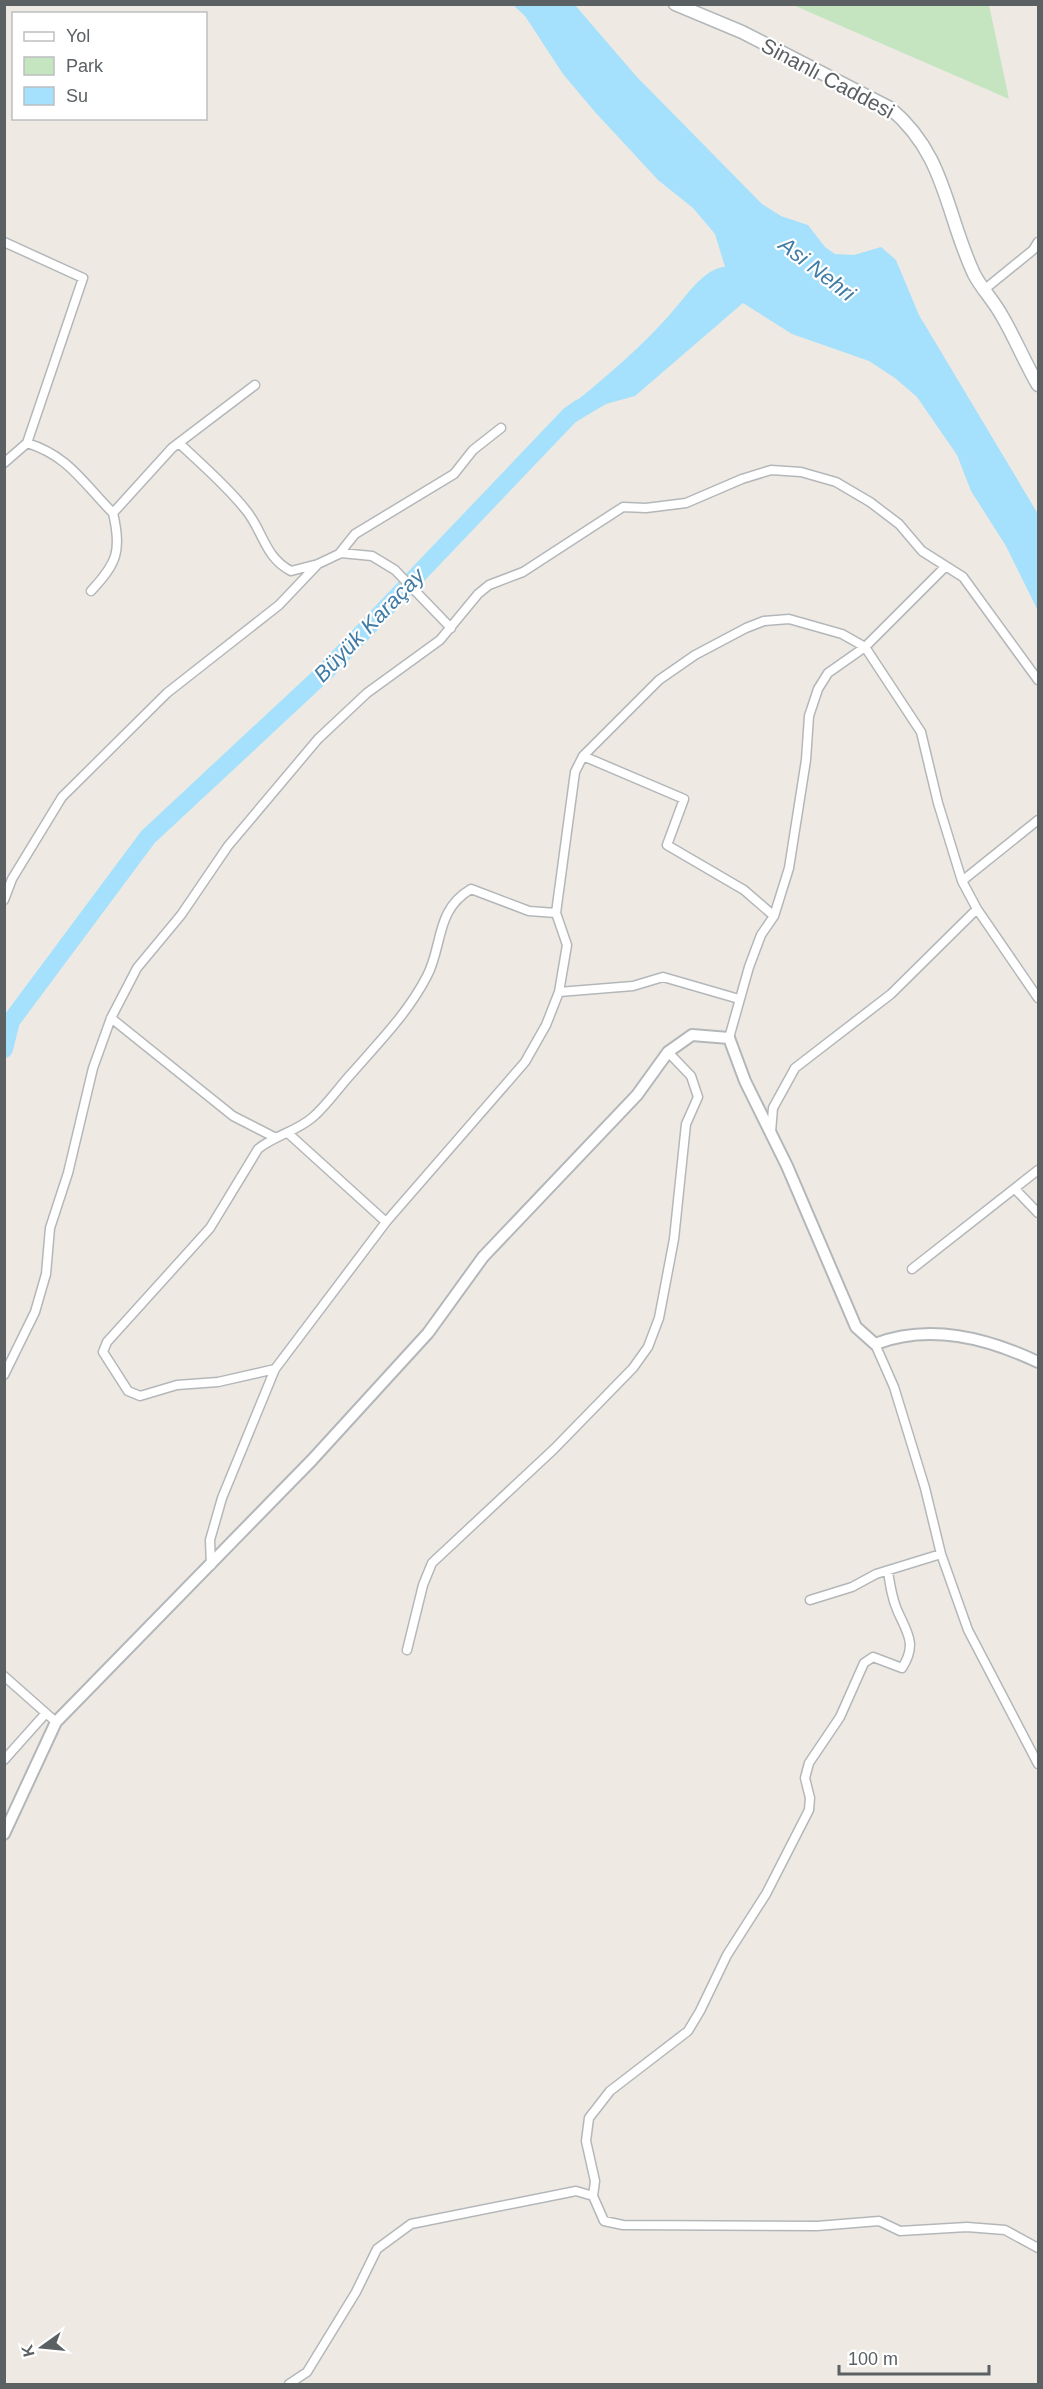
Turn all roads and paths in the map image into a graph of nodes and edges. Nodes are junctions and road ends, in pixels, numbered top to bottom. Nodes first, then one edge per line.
1 (675, 4) edge
2 (4, 242) edge
3 (1038, 242) edge
4 (986, 289) junction
5 (1037, 380) edge
6 (255, 385) dead end
7 (501, 428) dead end
8 (27, 443) junction
9 (178, 443) junction
10 (4, 463) edge
11 (113, 513) junction
12 (339, 554) junction
13 (318, 564) junction
14 (945, 567) junction
15 (91, 591) dead end
16 (450, 628) junction
17 (866, 647) junction
18 (1038, 680) edge
19 (583, 756) junction
20 (1038, 820) edge
21 (8, 877) edge
22 (962, 881) junction
23 (4, 900) edge
24 (977, 909) junction
25 (556, 913) junction
26 (774, 916) junction
27 (559, 992) junction
28 (1038, 998) edge
29 (739, 999) junction
30 (111, 1018) junction
31 (729, 1038) junction
32 (669, 1052) junction
33 (771, 1132) junction
34 (289, 1134) junction
35 (276, 1138) junction
36 (1038, 1170) edge
37 (1016, 1190) junction
38 (1038, 1213) edge
39 (386, 1222) junction
40 (912, 1269) dead end
41 (875, 1344) junction
42 (1038, 1362) edge
43 (275, 1369) junction
44 (4, 1375) edge
45 (941, 1554) junction
46 (211, 1565) junction
47 (888, 1571) junction
48 (810, 1600) dead end
49 (407, 1650) dead end
50 (4, 1676) edge
51 (45, 1713) junction
52 (56, 1722) junction
53 (4, 1760) edge
54 (1038, 1764) edge
55 (4, 1834) edge
56 (593, 2196) junction
57 (1038, 2248) edge
58 (290, 2385) edge

1 - 4 main road, Sinanlı Caddesi
2 - 8 street
3 - 4 street
4 - 5 main road, Sinanlı Caddesi
6 - 9 street
7 - 12 street
8 - 10 street
8 - 11 street
9 - 11 street
9 - 13 street
11 - 15 street
12 - 13 street
12 - 16 street
13 - 21 street
14 - 16 street
14 - 17 street
14 - 18 street
16 - 30 street
17 - 19 street
17 - 22 street
17 - 26 street
19 - 25 street
19 - 26 street
20 - 22 street
21 - 23 street
22 - 24 street
24 - 28 street
24 - 33 street
25 - 27 street
25 - 34 street
26 - 29 street
27 - 29 street
27 - 39 street
29 - 31 street
30 - 35 street
30 - 44 street
31 - 32 street
31 - 33 street
32 - 46 street
32 - 49 street
33 - 41 street
34 - 35 street
34 - 39 street
35 - 43 street
36 - 37 street
37 - 38 street
37 - 40 street
39 - 43 street
41 - 42 street
41 - 45 street
43 - 46 street
45 - 47 street
45 - 54 street
46 - 52 street
47 - 48 street
47 - 56 street
50 - 51 street
51 - 52 street
51 - 53 street
52 - 55 street
56 - 57 street
56 - 58 street

